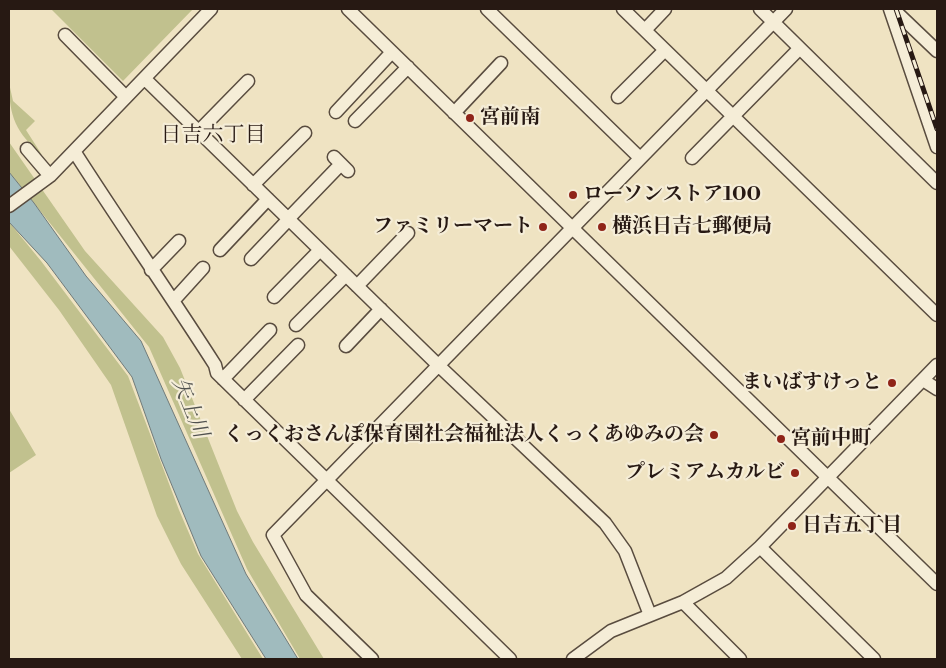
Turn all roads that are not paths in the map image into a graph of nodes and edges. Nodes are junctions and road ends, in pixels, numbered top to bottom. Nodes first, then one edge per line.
1 (211, 9) edge
2 (348, 9) edge
3 (488, 9) edge
4 (623, 9) edge
5 (665, 9) edge
6 (760, 9) edge
7 (786, 9) edge
8 (892, 9) edge
9 (773, 22) junction
10 (644, 30) junction
11 (65, 35) dead end
12 (799, 49) junction
13 (665, 50) junction
14 (937, 51) edge
15 (392, 52) junction
16 (495, 66) dead end
17 (408, 67) junction
18 (145, 79) junction
19 (248, 82) dead end
20 (706, 91) junction
21 (625, 95) dead end
22 (126, 97) junction
23 (336, 112) dead end
24 (454, 112) junction
25 (733, 116) junction
26 (355, 121) dead end
27 (199, 131) junction
28 (305, 133) dead end
29 (937, 147) edge
30 (27, 149) dead end
31 (74, 151) junction
32 (640, 158) junction
33 (692, 158) dead end
34 (341, 164) dead end
35 (48, 177) junction
36 (937, 183) edge
37 (253, 185) junction
38 (268, 199) junction
39 (9, 206) edge
40 (288, 219) junction
41 (571, 228) junction
42 (179, 241) dead end
43 (404, 241) dead end
44 (220, 250) dead end
45 (320, 250) junction
46 (251, 259) dead end
47 (203, 268) dead end
48 (151, 270) junction
49 (346, 275) junction
50 (357, 286) junction
51 (274, 297) dead end
52 (174, 300) junction
53 (381, 309) junction
54 (937, 314) edge
55 (296, 325) dead end
56 (270, 330) dead end
57 (298, 345) dead end
58 (346, 346) dead end
59 (438, 365) junction
60 (937, 365) edge
61 (223, 379) junction
62 (923, 380) junction
63 (937, 389) edge
64 (244, 400) junction
65 (828, 477) junction
66 (326, 479) junction
67 (760, 547) junction
68 (937, 584) edge
69 (683, 602) junction
70 (650, 615) junction
71 (372, 659) edge
72 (510, 659) edge
73 (573, 659) edge
74 (740, 659) edge
75 (874, 659) edge

1 - 18 street
2 - 15 street
3 - 32 street
4 - 10 street
5 - 10 street
6 - 9 street
7 - 9 street
8 - 14 street
8 - 29 street
9 - 12 street
9 - 20 street
10 - 13 street
11 - 22 street
12 - 25 street
12 - 36 street
13 - 20 street
13 - 21 street
15 - 17 street
15 - 23 street
16 - 24 street
17 - 24 street
17 - 26 street
18 - 22 street
18 - 27 street
19 - 27 street
20 - 25 street
20 - 32 street
22 - 31 street
24 - 41 street
25 - 33 street
25 - 54 street
27 - 37 street
28 - 37 street
30 - 35 street
31 - 35 street
31 - 48 street
32 - 41 street
34 - 40 street
35 - 39 street
37 - 38 street
38 - 40 street
38 - 44 street
40 - 45 street
40 - 46 street
41 - 59 street
41 - 65 street
42 - 48 street
43 - 50 street
45 - 49 street
45 - 51 street
47 - 52 street
48 - 52 street
49 - 50 street
49 - 55 street
50 - 53 street
52 - 61 street
53 - 58 street
53 - 59 street
56 - 61 street
57 - 64 street
59 - 66 street
59 - 70 street
60 - 62 street
61 - 64 street
62 - 63 street
62 - 65 street
64 - 66 street
65 - 67 street
65 - 68 street
66 - 71 street
66 - 72 street
67 - 69 street
67 - 75 street
69 - 70 street
69 - 74 street
70 - 73 street

